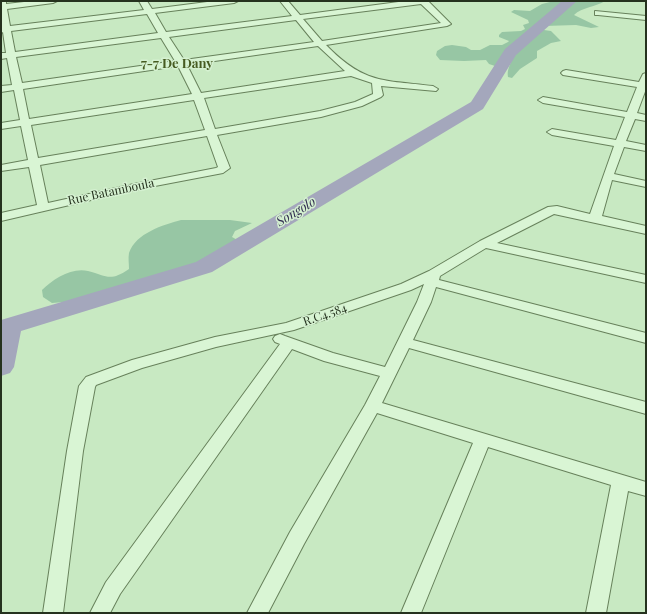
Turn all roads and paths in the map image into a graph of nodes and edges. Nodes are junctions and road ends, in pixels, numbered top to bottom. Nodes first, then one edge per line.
1 (53, 1) edge
2 (143, 1) edge
3 (234, 1) edge
4 (284, 1) edge
5 (423, 1) edge
6 (2, 5) edge
7 (149, 12) junction
8 (598, 13) dead end
9 (298, 17) junction
10 (646, 18) edge
11 (4, 30) edge
12 (163, 35) junction
13 (321, 43) junction
14 (11, 55) junction
15 (1, 56) edge
16 (181, 63) junction
17 (352, 73) junction
18 (566, 73) dead end
19 (376, 82) junction
20 (645, 83) edge
21 (18, 86) junction
22 (1, 89) edge
23 (433, 89) dead end
24 (198, 96) junction
25 (543, 100) dead end
26 (632, 116) junction
27 (646, 118) edge
28 (25, 123) junction
29 (1, 126) edge
30 (552, 132) dead end
31 (212, 133) junction
32 (621, 144) junction
33 (646, 148) edge
34 (33, 163) junction
35 (1, 168) edge
36 (608, 176) junction
37 (646, 184) edge
38 (43, 207) junction
39 (1, 217) edge
40 (595, 218) junction
41 (646, 230) edge
42 (484, 244) junction
43 (433, 278) junction
44 (646, 279) edge
45 (264, 333) junction
46 (646, 338) edge
47 (289, 342) junction
48 (404, 342) junction
49 (389, 373) junction
50 (374, 406) junction
51 (646, 408) edge
52 (483, 439) junction
53 (621, 481) junction
54 (646, 488) edge
55 (53, 613) edge
56 (100, 613) edge
57 (257, 613) edge
58 (411, 613) edge
59 (596, 613) edge

1 - 6 street
2 - 7 street
3 - 7 street
4 - 9 street
5 - 9 street
5 - 13 street
6 - 11 street
7 - 11 street
7 - 12 street
8 - 10 street
9 - 12 street
9 - 13 street
11 - 14 street
12 - 14 street
12 - 16 street
13 - 16 street
13 - 17 street
14 - 15 street
14 - 21 street
16 - 21 street
16 - 24 street
17 - 19 street
17 - 24 street
18 - 20 street
19 - 23 street
19 - 31 street
20 - 26 street
21 - 22 street
21 - 28 street
24 - 28 street
24 - 31 street
25 - 26 street
26 - 27 street
26 - 32 street
28 - 29 street
28 - 34 street
30 - 32 street
31 - 34 street
31 - 38 street, Rue Batamboula
32 - 33 street
32 - 36 street
34 - 35 street
34 - 38 street
36 - 37 street
36 - 40 street
38 - 39 street, Rue Batamboula
40 - 41 street
40 - 42 street, R.C4.584
42 - 43 street, R.C4.584
42 - 44 street
43 - 45 street, R.C4.584
43 - 46 street
43 - 48 street
45 - 47 street
45 - 55 street, R.C4.584
47 - 49 street
47 - 56 street
48 - 49 street
48 - 51 street
49 - 50 street
50 - 52 street
50 - 57 street
52 - 53 street
52 - 58 street
53 - 54 street
53 - 59 street

